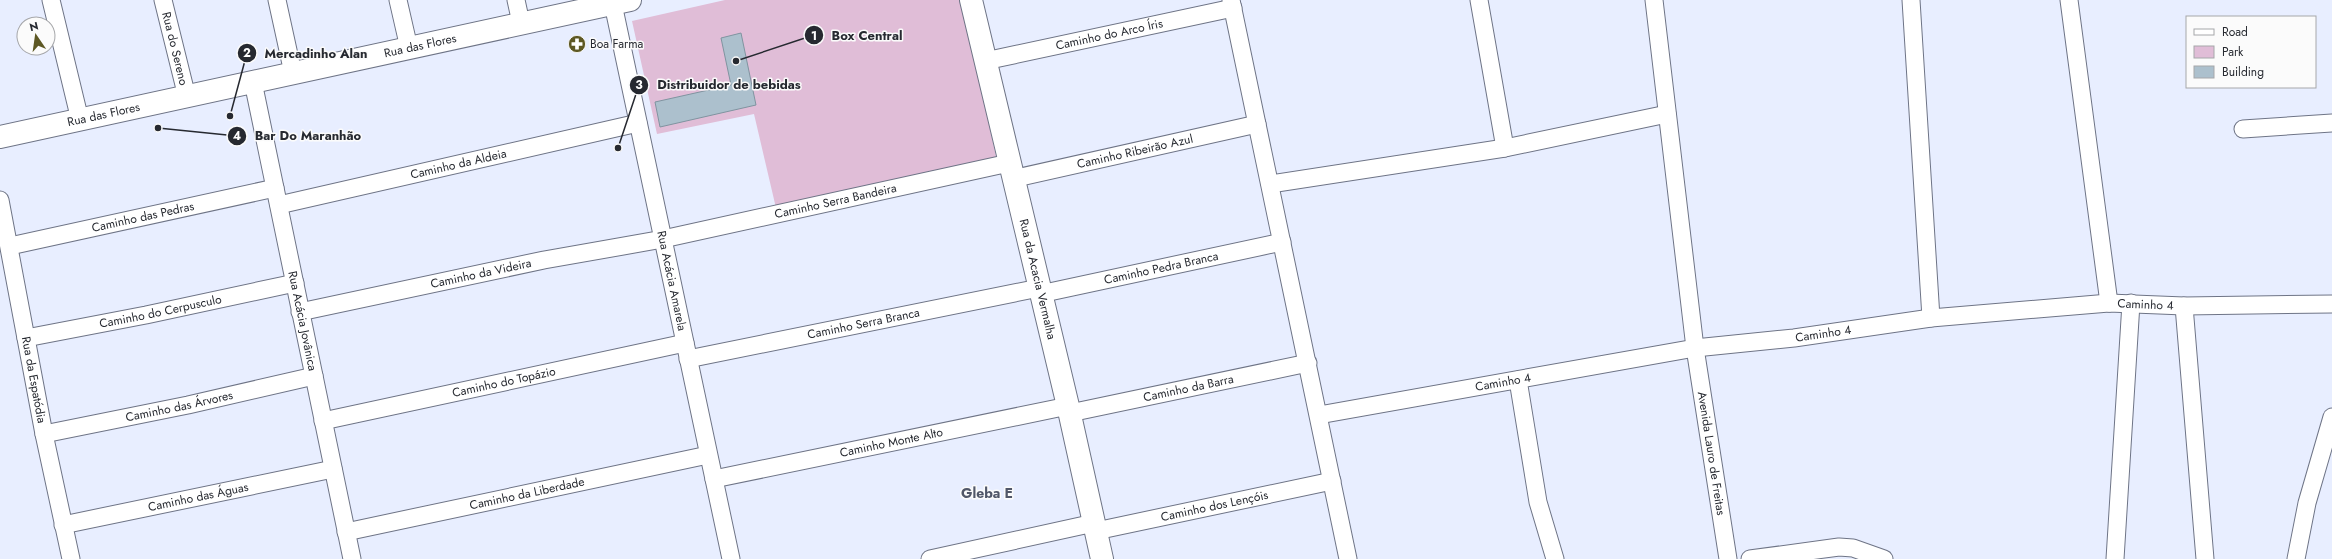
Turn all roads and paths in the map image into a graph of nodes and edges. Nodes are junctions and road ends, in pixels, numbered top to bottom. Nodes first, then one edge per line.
1 (51, 0) edge
2 (163, 0) edge
3 (277, 0) edge
4 (398, 0) edge
5 (516, 0) edge
6 (971, 0) edge
7 (1479, 0) edge
8 (1654, 0) edge
9 (1911, 0) edge
10 (2068, 0) edge
11 (625, 1) edge
12 (1232, 4) edge
13 (521, 23) junction
14 (409, 48) junction
15 (985, 61) junction
16 (293, 73) junction
17 (253, 82) junction
18 (186, 97) junction
19 (1667, 114) junction
20 (80, 120) junction
21 (638, 123) junction
22 (2332, 123) edge
23 (1257, 124) junction
24 (2243, 130) dead end
25 (0, 137) edge
26 (1504, 148) junction
27 (1010, 171) junction
28 (1270, 184) junction
29 (275, 188) junction
30 (0, 200) edge
31 (279, 205) junction
32 (663, 239) junction
33 (1282, 242) junction
34 (10, 246) junction
35 (295, 283) junction
36 (1039, 291) junction
37 (2110, 303) junction
38 (2131, 304) junction
39 (2332, 304) edge
40 (2184, 306) junction
41 (300, 312) junction
42 (1932, 318) junction
43 (26, 338) junction
44 (1695, 348) junction
45 (686, 351) junction
46 (1308, 364) junction
47 (314, 376) junction
48 (1518, 380) junction
49 (1069, 409) junction
50 (1319, 415) junction
51 (2332, 417) edge
52 (323, 422) junction
53 (44, 434) junction
54 (708, 455) junction
55 (333, 469) junction
56 (714, 479) junction
57 (1332, 481) junction
58 (63, 525) junction
59 (1095, 527) junction
60 (346, 532) junction
61 (71, 559) edge
62 (352, 559) edge
63 (731, 559) edge
64 (930, 559) edge
65 (1102, 559) edge
66 (1348, 559) edge
67 (1555, 559) edge
68 (1728, 559) edge
69 (1750, 559) edge
70 (1882, 559) edge
71 (2115, 559) edge
72 (2204, 559) edge
73 (2296, 559) edge

1 - 20 street
2 - 18 street, Rua do Sereno
3 - 16 street
4 - 14 street
5 - 13 street
6 - 15 street, Rua da Acacia Vermalha
7 - 26 street
8 - 19 street, Avenida Lauro de Freitas
9 - 42 street
10 - 37 street
11 - 13 street, Rua das Flores
11 - 21 street, Rua Acácia Amarela
12 - 15 street, Caminho do Arco Íris
12 - 23 street
13 - 14 street, Rua das Flores
14 - 16 street, Rua das Flores
15 - 27 street, Rua da Acacia Vermalha
16 - 17 street, Rua das Flores
17 - 18 street, Rua das Flores
17 - 29 street, Rua Acácia Jovânica
18 - 20 street, Rua das Flores
19 - 26 street
19 - 44 street, Avenida Lauro de Freitas
20 - 25 street, Rua das Flores
21 - 31 street, Caminho da Aldeia
21 - 32 street, Rua Acácia Amarela
22 - 24 street
23 - 27 street, Caminho Ribeirão Azul
23 - 28 street
26 - 28 street
27 - 32 street, Caminho Serra Bandeira
27 - 36 street, Rua da Acacia Vermalha
28 - 33 street
29 - 31 street, Rua Acácia Jovânica
29 - 34 street, Caminho das Pedras
30 - 34 street, Rua da Espatódia
31 - 35 street, Rua Acácia Jovânica
32 - 41 street, Caminho da Videira
32 - 45 street, Rua Acácia Amarela
33 - 36 street, Caminho Pedra Branca
33 - 46 street
34 - 43 street, Rua da Espatódia
35 - 41 street, Rua Acácia Jovânica
35 - 43 street, Caminho do Cerpusculo
36 - 45 street, Caminho Serra Branca
36 - 49 street, Rua da Acacia Vermalha
37 - 38 street, Caminho 4
37 - 42 street, Caminho 4
38 - 40 street, Caminho 4
38 - 71 street
39 - 40 street, Caminho 4
40 - 72 street
41 - 47 street, Rua Acácia Jovânica
42 - 44 street, Caminho 4
43 - 53 street, Rua da Espatódia
44 - 48 street, Caminho 4
44 - 68 street, Avenida Lauro de Freitas
45 - 52 street, Caminho do Topázio
45 - 54 street, Rua Acácia Amarela
46 - 49 street, Caminho da Barra
46 - 50 street
47 - 52 street, Rua Acácia Jovânica
47 - 53 street, Caminho das Árvores
48 - 50 street, Caminho 4
48 - 67 street
49 - 56 street, Caminho Monte Alto
49 - 59 street, Rua da Acacia Vermalha
50 - 57 street
51 - 73 street
52 - 55 street, Rua Acácia Jovânica
53 - 58 street, Rua da Espatódia
54 - 56 street, Rua Acácia Amarela
54 - 60 street, Caminho da Liberdade
55 - 58 street, Caminho das Águas
55 - 60 street, Rua Acácia Jovânica
56 - 63 street, Rua Acácia Amarela
57 - 59 street, Caminho dos Lençóis
57 - 66 street
58 - 61 street, Rua da Espatódia
59 - 64 street, Caminho dos Lençóis
59 - 65 street, Rua da Acacia Vermalha
60 - 62 street, Rua Acácia Jovânica
69 - 70 street

